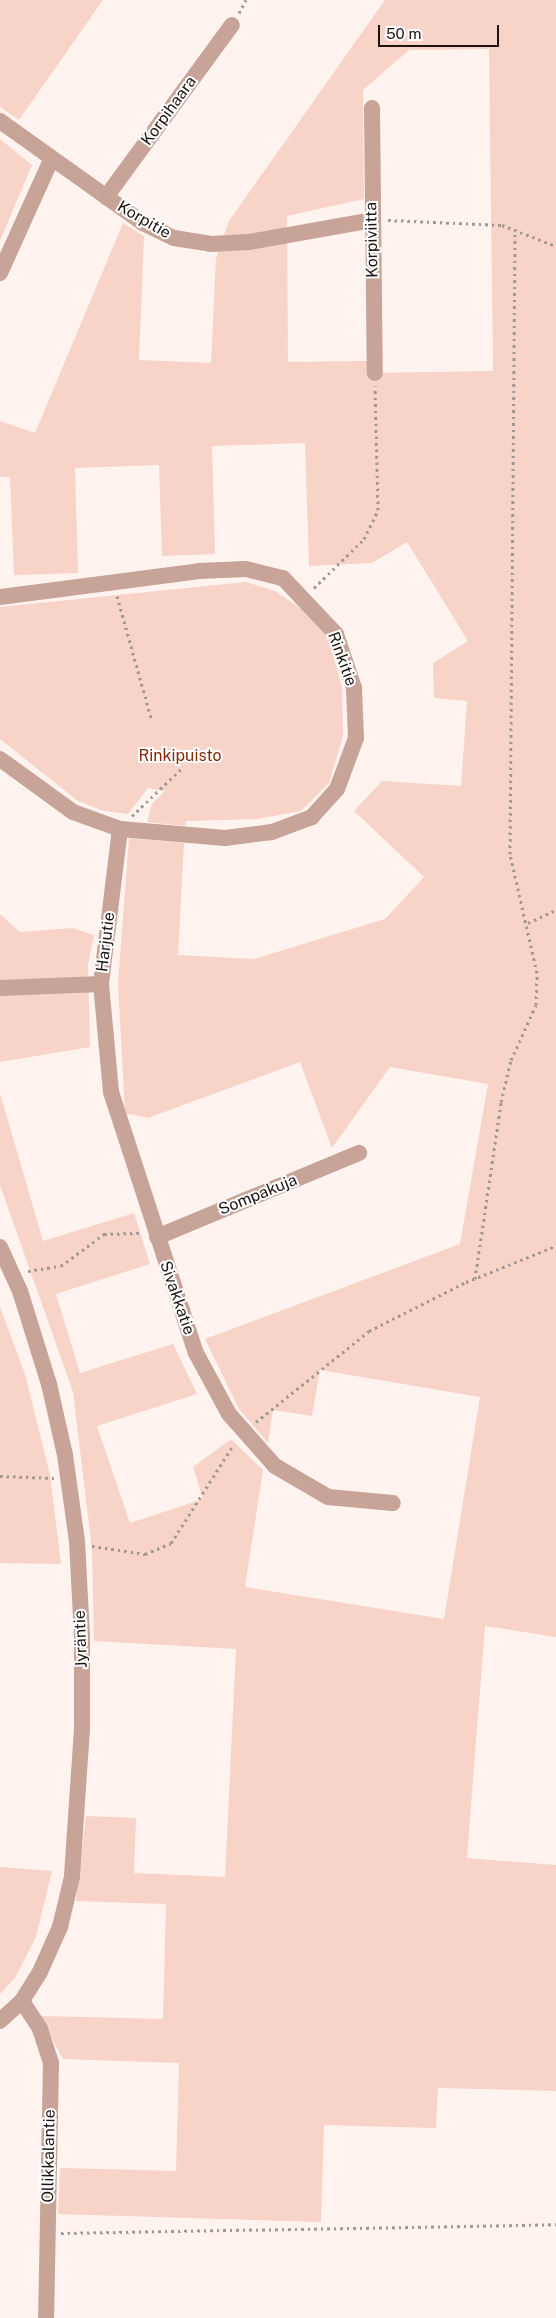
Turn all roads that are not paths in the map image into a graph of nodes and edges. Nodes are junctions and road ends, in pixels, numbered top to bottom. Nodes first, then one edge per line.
1 (232, 25) dead end
2 (372, 108) dead end
3 (0, 121) edge
4 (51, 160) junction
5 (106, 197) junction
6 (372, 220) junction
7 (0, 272) edge
8 (375, 373) road end
9 (0, 597) edge
10 (0, 759) edge
11 (122, 829) junction
12 (101, 984) junction
13 (0, 988) edge
14 (359, 1153) dead end
15 (155, 1233) junction
16 (0, 1247) edge
17 (393, 1503) dead end
18 (22, 2001) junction
19 (0, 2020) edge
20 (46, 2318) edge

1 - 5 street, Korpihaara
2 - 6 street, Korpiviitta
3 - 4 street, Korpitie
4 - 5 street, Korpitie
4 - 7 street
5 - 6 street, Korpitie
6 - 8 street, Korpiviitta
9 - 11 street, Rinkitie
10 - 11 street, Rinkitie
11 - 12 street, Harjutie
12 - 13 street, Harjutie
12 - 15 street, Sivakkatie
14 - 15 street, Sompakuja
15 - 17 street, Sivakkatie
16 - 18 street, Jyräntie
18 - 19 street, Jyräntie
18 - 20 street, Ollikkalantie

